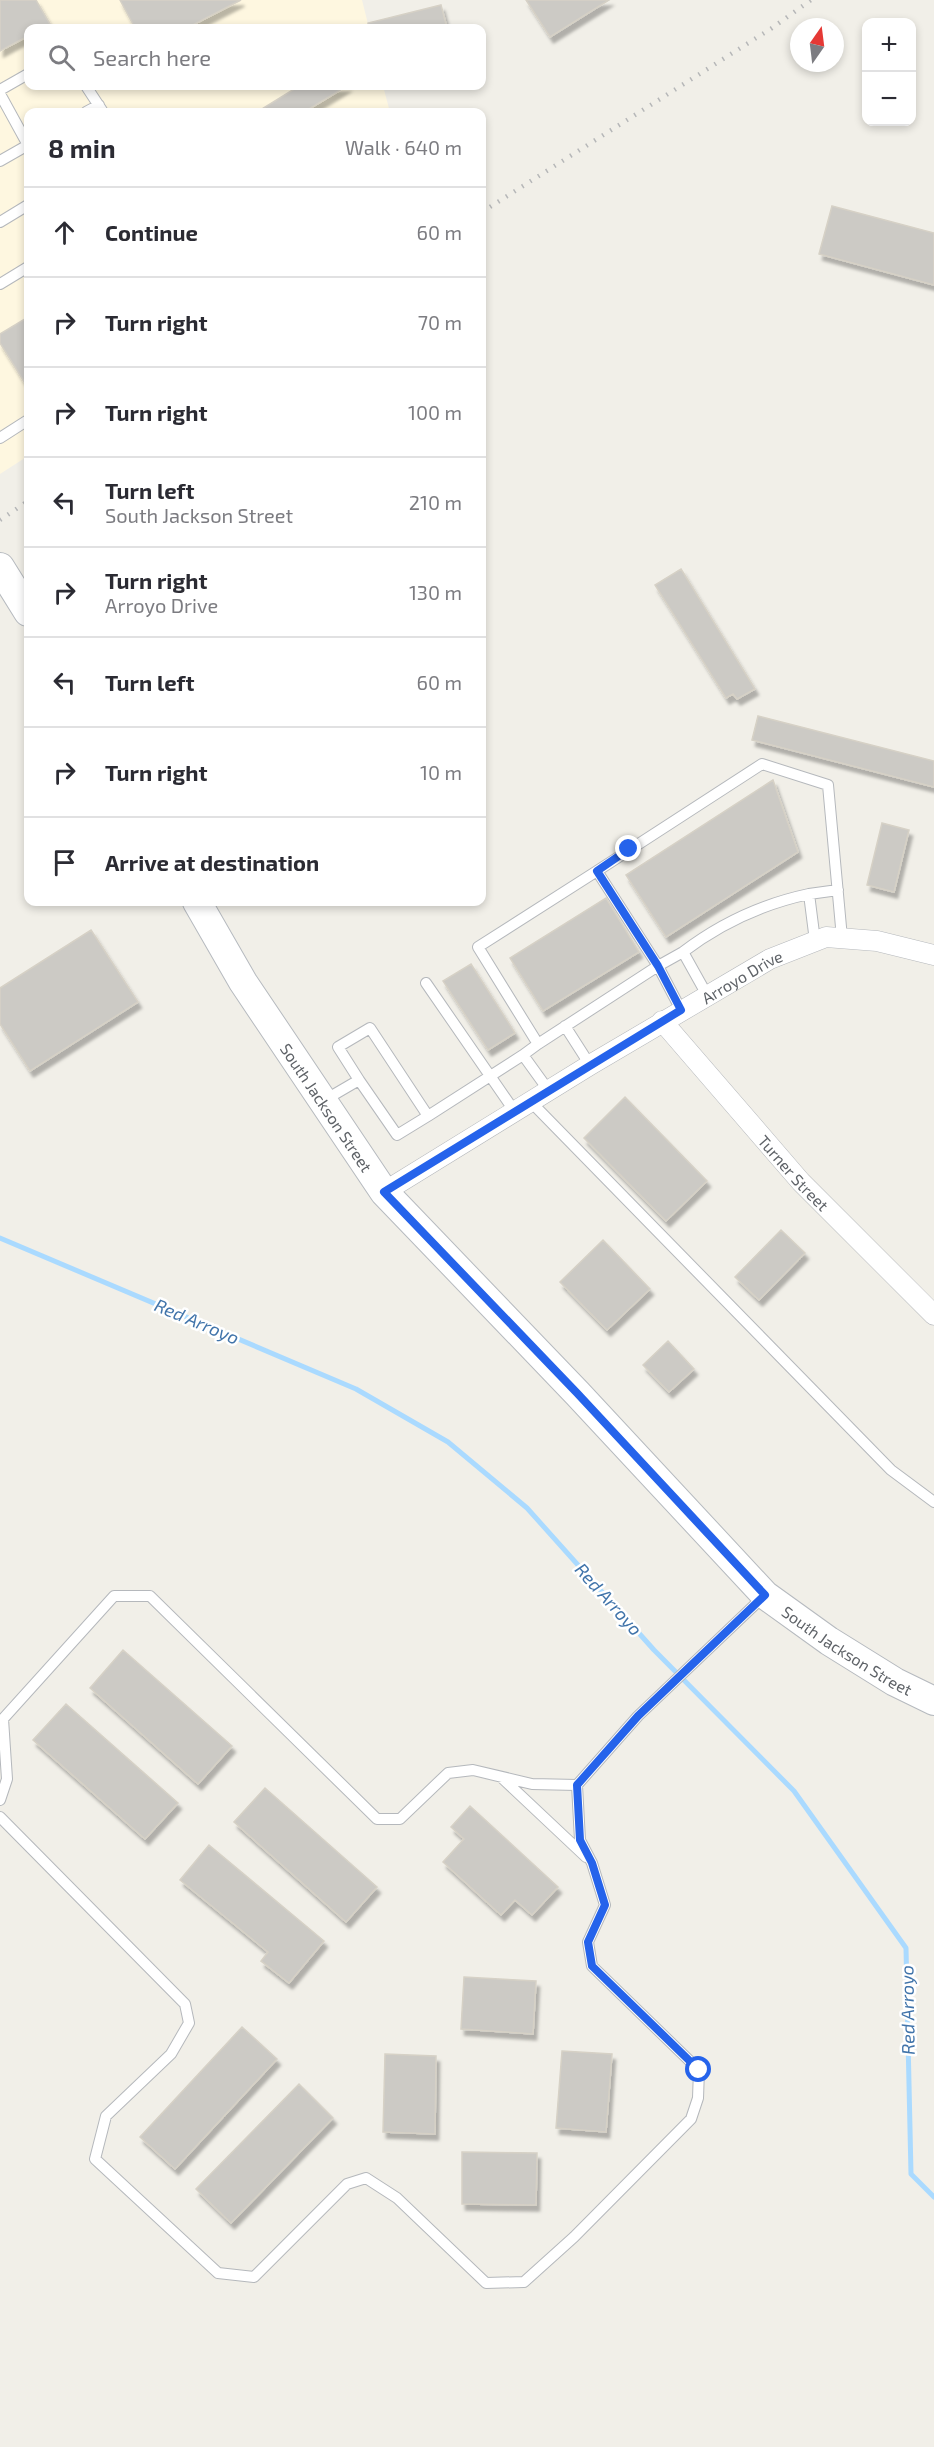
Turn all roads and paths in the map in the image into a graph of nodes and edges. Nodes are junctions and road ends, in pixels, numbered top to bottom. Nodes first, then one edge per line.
1 (24, 77) edge
2 (89, 90) edge
3 (0, 92) edge
4 (100, 108) edge
5 (24, 137) edge
6 (24, 147) edge
7 (0, 161) edge
8 (24, 207) edge
9 (0, 222) edge
10 (24, 269) edge
11 (0, 284) edge
12 (24, 422) edge
13 (1, 434) edge
14 (0, 567) edge
15 (24, 606) edge
16 (597, 871) junction
17 (837, 890) junction
18 (809, 894) junction
19 (198, 906) edge
20 (842, 938) junction
21 (814, 941) junction
22 (683, 952) junction
23 (934, 955) edge
24 (658, 966) junction
25 (426, 983) dead end
26 (707, 995) junction
27 (681, 1010) junction
28 (662, 1021) junction
29 (565, 1026) junction
30 (538, 1044) junction
31 (523, 1055) junction
32 (590, 1065) junction
33 (489, 1077) junction
34 (359, 1080) junction
35 (549, 1091) junction
36 (323, 1101) junction
37 (523, 1107) junction
38 (428, 1116) junction
39 (384, 1192) junction
40 (934, 1315) edge
41 (934, 1502) edge
42 (765, 1595) junction
43 (934, 1701) edge
44 (501, 1777) junction
45 (577, 1785) junction
46 (0, 1800) edge
47 (0, 1817) edge
48 (592, 1863) junction

1 - 3 lane
2 - 4 lane
3 - 5 lane
6 - 7 lane
8 - 9 lane
10 - 11 lane
12 - 13 lane
14 - 15 main road
16 - 17 lane
16 - 24 lane
16 - 30 lane
17 - 18 lane
17 - 20 lane
18 - 21 lane
18 - 22 lane
19 - 36 main road, South Jackson Street
20 - 21 street, Arroyo Drive
20 - 23 street, Arroyo Drive
21 - 26 street, Arroyo Drive
22 - 24 lane
22 - 26 lane
24 - 27 lane
24 - 29 lane
25 - 33 lane
26 - 27 street, Arroyo Drive
27 - 28 street, Arroyo Drive
28 - 32 street, Arroyo Drive
28 - 40 street, Turner Street
29 - 30 lane
29 - 32 lane
30 - 31 lane
31 - 33 lane
31 - 35 lane
32 - 35 street, Arroyo Drive
33 - 37 lane
33 - 38 lane
34 - 36 lane
34 - 38 lane
34 - 38 lane
35 - 37 street, Arroyo Drive
36 - 39 main road, South Jackson Street
37 - 39 street, Arroyo Drive
37 - 41 lane
39 - 42 main road, South Jackson Street
42 - 43 main road, South Jackson Street
42 - 45 lane
44 - 45 lane
44 - 46 lane
44 - 48 lane
45 - 48 lane
47 - 48 lane

